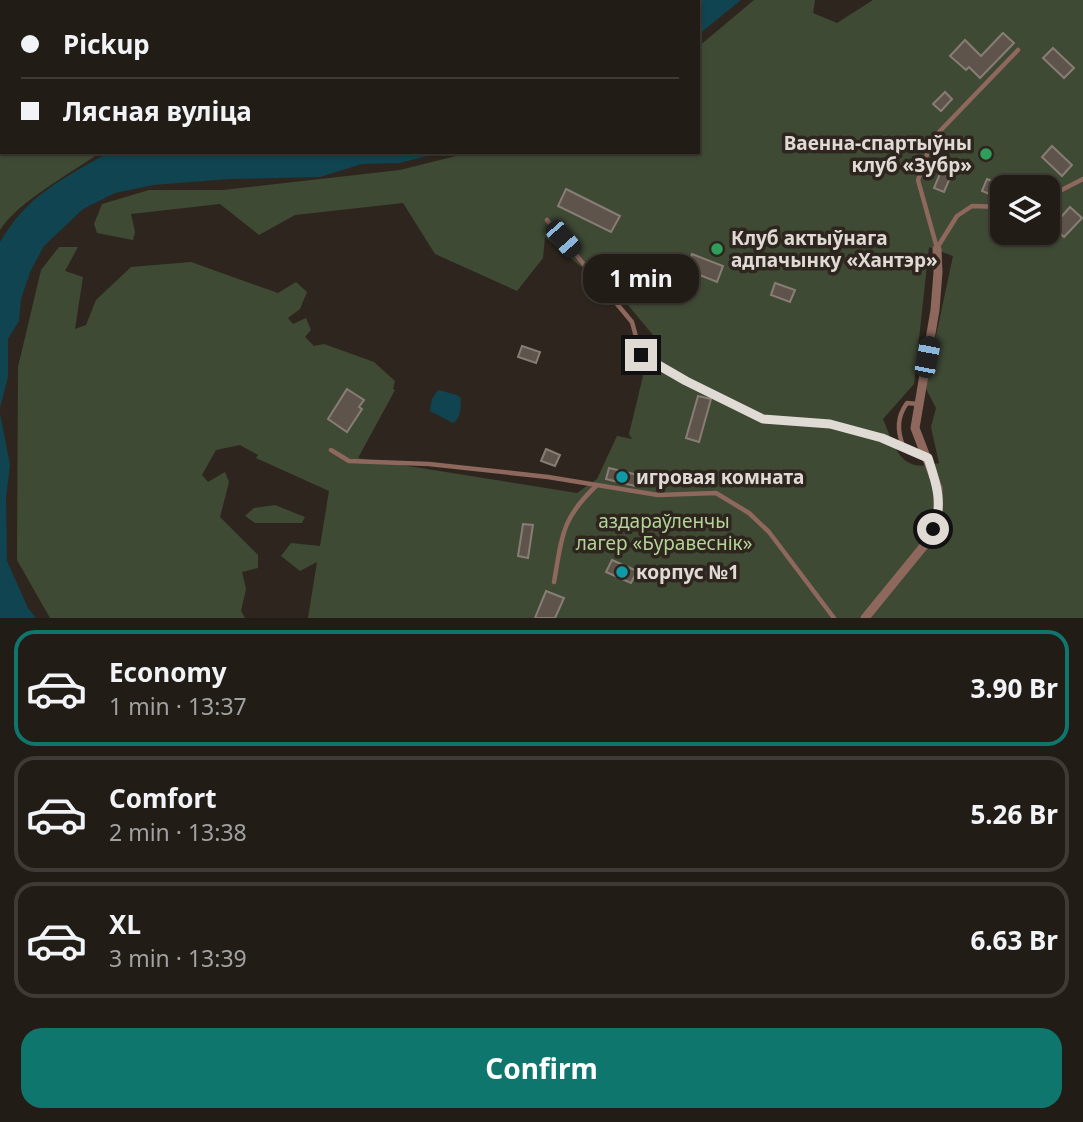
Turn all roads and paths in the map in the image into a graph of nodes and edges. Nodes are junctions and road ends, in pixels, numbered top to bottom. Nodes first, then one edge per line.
1 (1018, 50) dead end
2 (1083, 179) edge
3 (1060, 191) edge
4 (990, 207) edge
5 (547, 220) dead end
6 (937, 249) junction
7 (918, 404) junction
8 (903, 446) junction
9 (331, 450) dead end
10 (928, 458) junction
11 (597, 485) junction
12 (554, 582) dead end
13 (834, 618) edge
14 (865, 618) edge

1 - 6 lane
2 - 3 lane
4 - 6 lane
5 - 8 lane
6 - 7 street
7 - 8 lane
7 - 10 street
8 - 10 lane
9 - 11 lane
10 - 14 street
11 - 12 lane
11 - 13 lane

